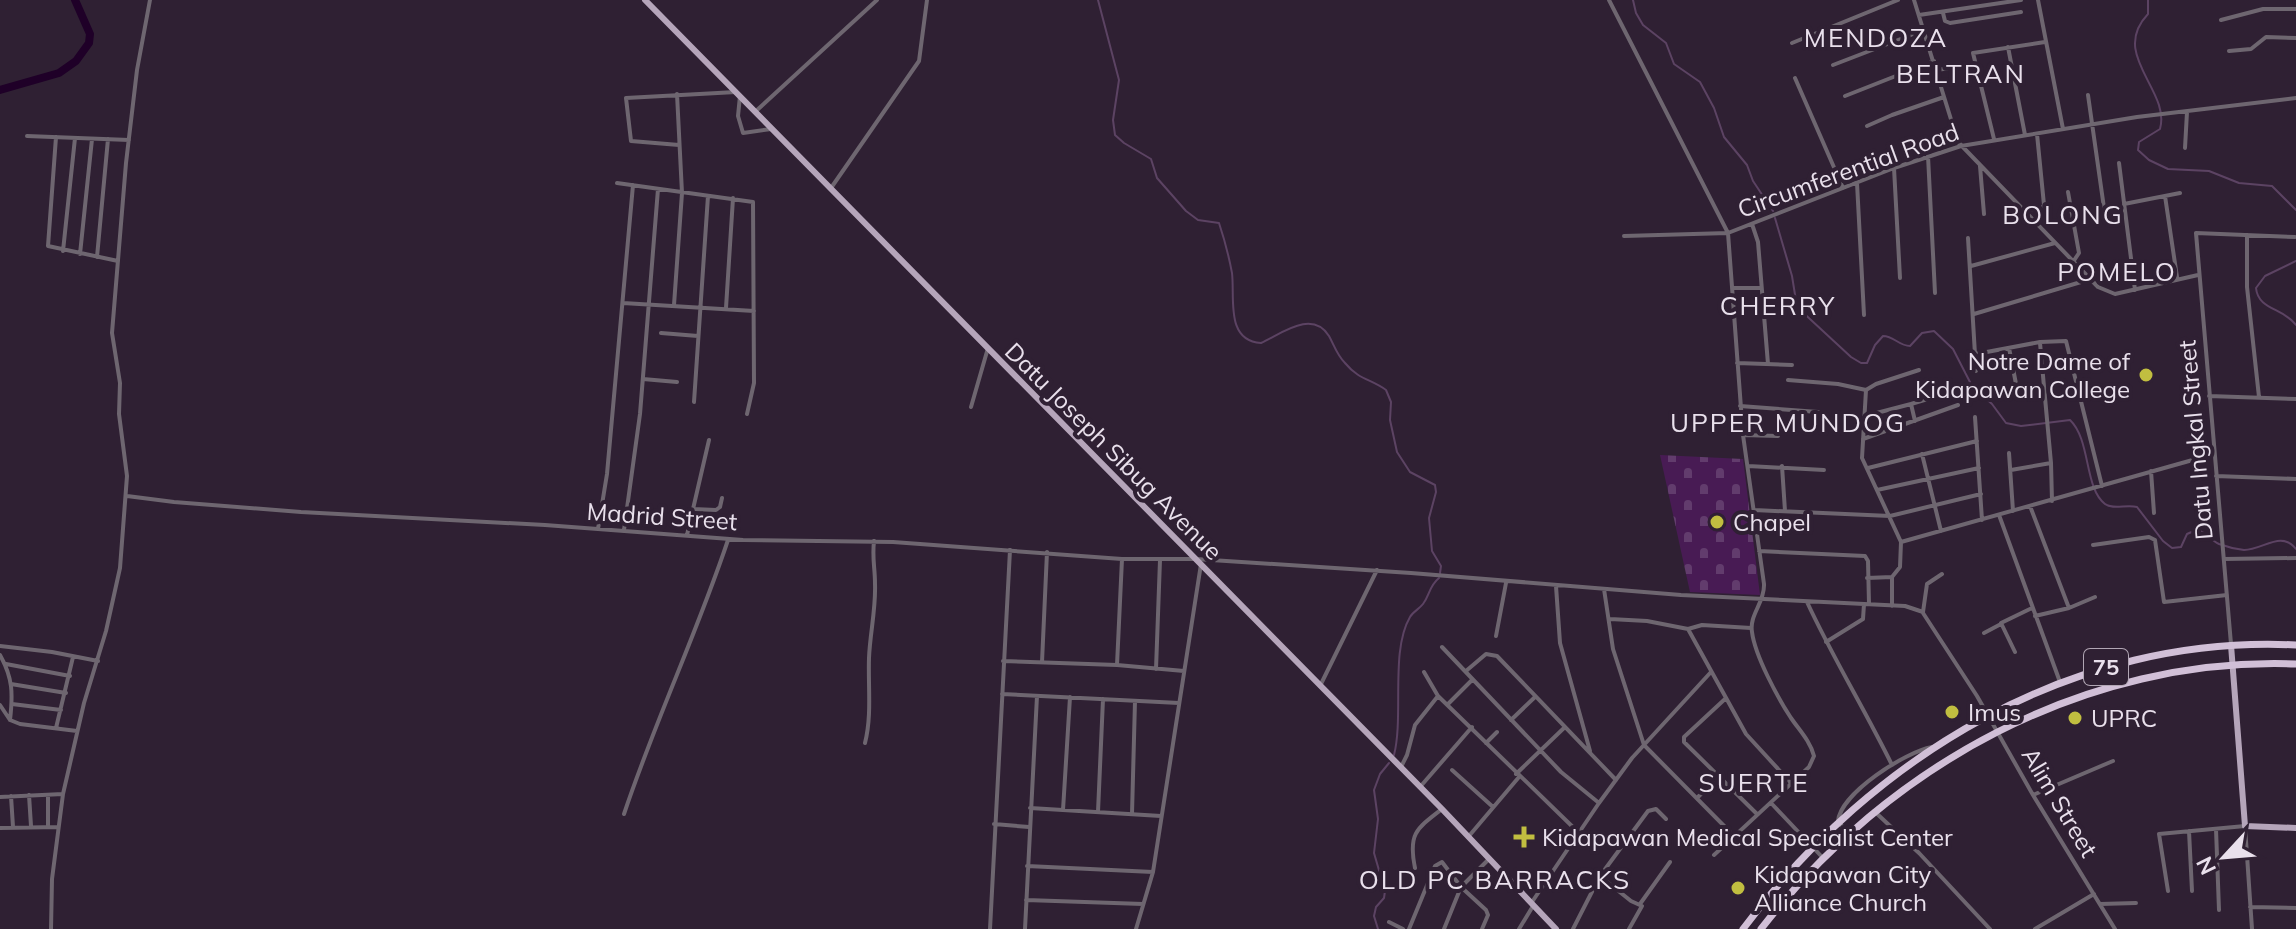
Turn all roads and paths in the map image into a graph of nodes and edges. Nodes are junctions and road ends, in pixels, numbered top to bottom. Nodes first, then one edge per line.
1 (150, 0) edge
2 (645, 0) edge
3 (877, 0) edge
4 (927, 0) edge
5 (1609, 0) edge
6 (1898, 0) edge
7 (1914, 0) edge
8 (2021, 0) edge
9 (2038, 0) edge
10 (2296, 9) edge
11 (1943, 12) junction
12 (2021, 12) dead end
13 (1919, 15) junction
14 (2221, 20) dead end
15 (1924, 30) junction
16 (2296, 38) edge
17 (2045, 42) junction
18 (1792, 43) dead end
19 (2008, 47) junction
20 (2229, 51) dead end
21 (1934, 61) junction
22 (1974, 64) junction
23 (1833, 65) dead end
24 (1936, 70) junction
25 (1795, 78) dead end
26 (677, 94) junction
27 (739, 94) junction
28 (2088, 95) dead end
29 (1845, 96) dead end
30 (1944, 97) junction
31 (2296, 98) edge
32 (756, 111) junction
33 (2187, 112) junction
34 (2092, 125) junction
35 (1867, 126) dead end
36 (773, 129) junction
37 (2063, 129) junction
38 (2037, 133) junction
39 (2025, 135) junction
40 (27, 136) dead end
41 (56, 137) junction
42 (75, 138) junction
43 (92, 139) junction
44 (108, 139) junction
45 (1994, 139) junction
46 (129, 140) junction
47 (680, 146) junction
48 (1961, 146) junction
49 (2185, 148) dead end
50 (1928, 156) junction
51 (2119, 163) dead end
52 (1980, 166) junction
53 (1894, 168) junction
54 (617, 183) dead end
55 (1857, 183) junction
56 (633, 185) junction
57 (831, 188) junction
58 (1843, 188) junction
59 (658, 189) junction
60 (2068, 192) dead end
61 (682, 193) junction
62 (2180, 193) dead end
63 (708, 196) junction
64 (2165, 196) junction
65 (733, 198) junction
66 (2124, 204) junction
67 (2104, 208) dead end
68 (2024, 211) junction
69 (1984, 214) dead end
70 (1752, 223) junction
71 (1728, 233) junction
72 (2247, 235) junction
73 (1624, 236) dead end
74 (2295, 237) edge
75 (1968, 238) dead end
76 (2055, 243) junction
77 (63, 251) junction
78 (80, 254) junction
79 (97, 257) junction
80 (118, 261) junction
81 (2073, 262) junction
82 (1971, 266) junction
83 (2198, 275) junction
84 (1900, 278) dead end
85 (2177, 278) junction
86 (2091, 279) junction
87 (1732, 288) junction
88 (1762, 288) junction
89 (2135, 290) junction
90 (1935, 293) dead end
91 (623, 303) junction
92 (649, 304) junction
93 (674, 305) junction
94 (700, 306) junction
95 (726, 308) junction
96 (754, 311) junction
97 (1973, 314) junction
98 (1864, 315) dead end
99 (661, 333) dead end
100 (698, 336) junction
101 (2040, 342) junction
102 (988, 348) junction
103 (2009, 348) junction
104 (1976, 354) junction
105 (1737, 363) junction
106 (1768, 364) junction
107 (1792, 365) dead end
108 (1919, 370) dead end
109 (1976, 371) dead end
110 (643, 379) junction
111 (1788, 380) dead end
112 (677, 382) dead end
113 (2017, 389) dead end
114 (1866, 390) junction
115 (2209, 396) junction
116 (2259, 397) junction
117 (1931, 398) dead end
118 (2296, 399) edge
119 (694, 402) dead end
120 (1911, 404) junction
121 (1958, 405) dead end
122 (1740, 406) junction
123 (971, 407) dead end
124 (1818, 412) dead end
125 (747, 414) dead end
126 (1865, 416) junction
127 (1975, 417) dead end
128 (1915, 421) junction
129 (1743, 435) junction
130 (1778, 436) dead end
131 (1863, 439) junction
132 (709, 440) dead end
133 (1977, 441) junction
134 (2009, 453) dead end
135 (1922, 454) junction
136 (2214, 454) junction
137 (2051, 463) junction
138 (1748, 466) junction
139 (1782, 466) junction
140 (1868, 468) junction
141 (1979, 468) junction
142 (1824, 470) dead end
143 (2011, 470) junction
144 (2151, 471) junction
145 (2216, 476) junction
146 (2296, 479) edge
147 (1928, 480) junction
148 (2100, 486) junction
149 (1877, 490) junction
150 (1981, 494) junction
151 (127, 496) junction
152 (722, 498) dead end
153 (2052, 501) junction
154 (1935, 505) junction
155 (2030, 506) junction
156 (693, 509) junction
157 (1754, 510) junction
158 (1785, 511) junction
159 (2013, 511) junction
160 (2154, 513) dead end
161 (1999, 515) junction
162 (1890, 516) junction
163 (1982, 520) junction
164 (598, 529) junction
165 (624, 530) junction
166 (1941, 531) junction
167 (687, 535) junction
168 (728, 539) junction
169 (874, 541) junction
170 (1901, 542) junction
171 (2093, 545) dead end
172 (1010, 550) junction
173 (1759, 551) junction
174 (1047, 552) junction
175 (2296, 558) edge
176 (1122, 559) junction
177 (2224, 559) junction
178 (1160, 560) junction
179 (1198, 562) junction
180 (1377, 570) junction
181 (1942, 574) dead end
182 (1892, 577) junction
183 (1867, 578) junction
184 (1506, 582) junction
185 (1556, 586) junction
186 (1604, 589) junction
187 (2227, 595) junction
188 (2095, 597) dead end
189 (1763, 598) junction
190 (1807, 602) junction
191 (1866, 604) junction
192 (1892, 606) junction
193 (2032, 608) junction
194 (2069, 608) junction
195 (1923, 612) junction
196 (2035, 616) junction
197 (1610, 619) junction
198 (2001, 624) junction
199 (1751, 628) junction
200 (1688, 629) junction
201 (1984, 633) dead end
202 (1496, 636) dead end
203 (1826, 642) junction
204 (2231, 644) junction
205 (2296, 645) edge
206 (0, 646) edge
207 (1442, 647) dead end
208 (2015, 652) dead end
209 (0, 655) edge
210 (74, 656) junction
211 (98, 661) junction
212 (1003, 661) junction
213 (1042, 662) junction
214 (6, 664) junction
215 (2233, 664) junction
216 (2296, 664) edge
217 (1117, 665) junction
218 (2104, 668) junction
219 (1156, 669) junction
220 (1184, 671) junction
221 (1465, 671) junction
222 (1424, 672) dead end
223 (1711, 672) junction
224 (70, 676) junction
225 (1472, 680) junction
226 (2060, 683) junction
227 (11, 684) junction
228 (1320, 686) junction
229 (2109, 686) junction
230 (66, 693) junction
231 (1002, 694) junction
232 (1037, 696) junction
233 (1438, 696) junction
234 (1070, 697) junction
235 (1535, 697) junction
236 (1103, 699) junction
237 (1725, 699) junction
238 (1135, 701) junction
239 (1179, 703) junction
240 (12, 704) junction
241 (1448, 704) junction
242 (0, 705) edge
243 (61, 710) junction
244 (1989, 716) junction
245 (10, 720) junction
246 (1511, 720) junction
247 (1472, 727) junction
248 (1565, 727) junction
249 (56, 728) junction
250 (77, 731) junction
251 (1997, 731) junction
252 (1497, 732) dead end
253 (865, 743) dead end
254 (1486, 743) junction
255 (1644, 745) junction
256 (1934, 747) junction
257 (1541, 751) junction
258 (1591, 754) junction
259 (2113, 761) dead end
260 (1892, 765) junction
261 (1400, 767) junction
262 (1452, 770) dead end
263 (1518, 776) junction
264 (1719, 776) junction
265 (1616, 780) junction
266 (1791, 784) junction
267 (1420, 787) junction
268 (63, 794) junction
269 (29, 795) junction
270 (48, 795) junction
271 (2033, 795) junction
272 (11, 796) junction
273 (0, 797) edge
274 (1698, 797) junction
275 (1599, 803) junction
276 (1771, 803) junction
277 (1493, 807) junction
278 (1030, 808) junction
279 (1442, 809) junction
280 (1063, 810) junction
281 (1874, 811) junction
282 (1098, 812) junction
283 (624, 814) dead end
284 (1132, 814) junction
285 (1757, 814) junction
286 (1161, 816) junction
287 (1666, 819) dead end
288 (1838, 821) junction
289 (994, 824) junction
290 (31, 826) junction
291 (48, 826) junction
292 (2245, 826) junction
293 (13, 827) junction
294 (58, 827) junction
295 (1029, 827) junction
296 (0, 828) edge
297 (2296, 828) edge
298 (2216, 829) junction
299 (2189, 831) junction
300 (1579, 833) junction
301 (1848, 834) junction
302 (1469, 837) junction
303 (1735, 837) junction
304 (1813, 847) junction
305 (1714, 855) dead end
306 (1823, 858) junction
307 (1489, 859) junction
308 (1670, 862) dead end
309 (1027, 866) junction
310 (1415, 868) dead end
311 (1153, 872) junction
312 (1600, 876) junction
313 (1461, 887) junction
314 (2168, 891) dead end
315 (2192, 891) dead end
316 (2094, 894) junction
317 (1026, 900) junction
318 (2136, 903) dead end
319 (1143, 904) junction
320 (1640, 904) junction
321 (2100, 904) junction
322 (1532, 905) junction
323 (2250, 907) junction
324 (2296, 908) edge
325 (2219, 910) dead end
326 (1389, 922) dead end
327 (51, 929) edge
328 (990, 929) edge
329 (1025, 929) edge
330 (1136, 929) edge
331 (1403, 929) edge
332 (1409, 929) edge
333 (1444, 929) edge
334 (1482, 929) edge
335 (1519, 929) edge
336 (1556, 929) edge
337 (1573, 929) edge
338 (1629, 929) edge
339 (1743, 929) edge
340 (1761, 929) edge
341 (1990, 929) edge
342 (2035, 929) edge
343 (2115, 929) edge
344 (2252, 929) edge

1 - 46 street
2 - 27 main road, Datu Joseph Sibug Avenue
3 - 32 street
4 - 57 street
5 - 71 street
6 - 18 street
7 - 13 street
8 - 11 street
9 - 17 street
10 - 14 street
11 - 12 street
11 - 13 street
13 - 15 street
15 - 21 street
15 - 23 street
16 - 20 street
17 - 19 street
17 - 37 street
19 - 22 street
19 - 39 street
21 - 24 street
21 - 29 street
22 - 24 street
22 - 45 street
24 - 30 street
25 - 58 street
26 - 27 street
26 - 47 street
26 - 47 street
27 - 32 main road, Datu Joseph Sibug Avenue
27 - 36 street
28 - 34 street
30 - 35 street
30 - 48 street
31 - 33 street, Circumferential Road
32 - 36 main road, Datu Joseph Sibug Avenue
33 - 34 street, Circumferential Road
33 - 49 street
34 - 37 street, Circumferential Road
34 - 67 street
36 - 57 main road, Datu Joseph Sibug Avenue
37 - 38 street, Circumferential Road
38 - 39 street, Circumferential Road
38 - 68 street
39 - 45 street, Circumferential Road
40 - 41 street
41 - 42 street
41 - 77 street
42 - 43 street
42 - 77 street
43 - 44 street
43 - 78 street
44 - 46 street
44 - 79 street
45 - 48 street, Circumferential Road
46 - 80 street
47 - 61 street
48 - 50 street, Circumferential Road
48 - 52 street
50 - 53 street, Circumferential Road
50 - 90 street
51 - 66 street
52 - 68 street
52 - 69 street
53 - 55 street, Circumferential Road
53 - 84 street
54 - 56 street
55 - 58 street, Circumferential Road
55 - 98 street
56 - 59 street
56 - 91 street
57 - 102 main road, Datu Joseph Sibug Avenue
58 - 70 street, Circumferential Road
59 - 61 street
59 - 92 street
60 - 81 street
61 - 63 street
61 - 93 street
62 - 64 street
63 - 65 street
63 - 94 street
64 - 66 street
64 - 85 street
65 - 95 street
65 - 96 street
66 - 89 street
68 - 76 street
70 - 71 street, Circumferential Road
70 - 88 street
71 - 73 street
71 - 87 street, Circumferential Road
72 - 74 street
72 - 83 street, Datu Ingkal Street
72 - 116 street
75 - 82 street
76 - 81 street
76 - 82 street
77 - 78 street
78 - 79 street
79 - 80 street
80 - 151 street
81 - 86 street
82 - 97 street
83 - 85 street
83 - 115 street, Datu Ingkal Street
85 - 89 street
86 - 89 street
86 - 97 street
87 - 88 street
87 - 105 street, Circumferential Road
88 - 106 street
91 - 92 street
91 - 164 street
92 - 93 street
92 - 110 street
93 - 94 street
94 - 95 street
94 - 100 street
95 - 96 street
96 - 125 street
97 - 104 street
99 - 100 street
100 - 119 street
101 - 103 street
101 - 137 street
101 - 148 street
102 - 123 street
102 - 179 main road, Datu Joseph Sibug Avenue
103 - 104 street
103 - 113 street
104 - 109 street
105 - 106 street
105 - 122 street, Circumferential Road
106 - 107 street
108 - 114 street
110 - 112 street
110 - 165 street
111 - 114 street
114 - 126 street
115 - 116 street
115 - 136 street, Datu Ingkal Street
116 - 118 street
117 - 120 street
120 - 126 street
120 - 128 street
121 - 128 street
122 - 124 street
122 - 129 street, Circumferential Road
126 - 131 street
127 - 133 street
128 - 131 street
129 - 130 street
129 - 138 street, Circumferential Road
131 - 140 street
132 - 156 street
133 - 135 street
133 - 141 street
134 - 143 street
135 - 140 street
135 - 147 street
136 - 144 street
136 - 145 street, Datu Ingkal Street
137 - 143 street
137 - 153 street
138 - 139 street
138 - 157 street, Circumferential Road
139 - 142 street
139 - 158 street
140 - 149 street
141 - 147 street
141 - 150 street
143 - 159 street
144 - 148 street
144 - 160 street
145 - 146 street
145 - 177 street, Datu Ingkal Street
147 - 149 street
147 - 154 street
148 - 153 street
149 - 162 street
150 - 154 street
150 - 163 street
151 - 164 street, Madrid Street
151 - 211 street
152 - 156 street
153 - 155 street
154 - 162 street
154 - 166 street
155 - 159 street
155 - 194 street
156 - 167 street
157 - 158 street
157 - 173 street, Circumferential Road
158 - 162 street
159 - 161 street
161 - 163 street
161 - 193 street
162 - 170 street
163 - 166 street
164 - 165 street, Madrid Street
165 - 167 street, Madrid Street
166 - 170 street
167 - 168 street, Madrid Street
168 - 169 street, Madrid Street
168 - 283 street
169 - 172 street, Madrid Street
169 - 253 street
170 - 182 street
171 - 187 street
172 - 174 street, Madrid Street
172 - 212 street
173 - 183 street
173 - 189 street, Circumferential Road
174 - 176 street, Madrid Street
174 - 213 street
175 - 177 street
176 - 178 street, Madrid Street
176 - 217 street
177 - 187 street, Datu Ingkal Street
178 - 179 street, Madrid Street
178 - 219 street
179 - 180 street, Madrid Street
179 - 220 street
179 - 228 main road, Datu Joseph Sibug Avenue
180 - 184 street, Madrid Street
180 - 228 street
181 - 195 street
182 - 183 street
182 - 192 street
183 - 191 street
184 - 185 street, Madrid Street
184 - 202 street
185 - 186 street, Madrid Street
185 - 258 street
186 - 189 street, Madrid Street
186 - 197 street
187 - 204 street, Datu Ingkal Street
188 - 194 street
189 - 190 street, Madrid Street
189 - 199 street
190 - 191 street, Madrid Street
190 - 203 street
191 - 192 street, Madrid Street
191 - 203 street
192 - 195 street, Madrid Street
193 - 196 street
193 - 198 street
194 - 196 street
195 - 244 street, Alim Street
196 - 226 street
197 - 200 street
197 - 255 street
198 - 201 street
198 - 208 street
199 - 200 street
199 - 266 street
200 - 223 street
203 - 260 street
204 - 205 highway, 75
204 - 215 main road
204 - 218 highway, 75
206 - 210 street
207 - 221 street
209 - 214 street
210 - 211 street
210 - 224 street
211 - 250 street
212 - 213 street
212 - 231 street
213 - 217 street
214 - 224 street
214 - 227 street
215 - 216 highway, 75
215 - 229 highway, 75
215 - 292 main road
217 - 219 street
218 - 226 highway, 75
218 - 229 highway
219 - 220 street
220 - 239 street
221 - 225 street
221 - 235 street
222 - 233 street
223 - 237 street
223 - 255 street
224 - 230 street
225 - 241 street
225 - 246 street
226 - 244 highway, 75
227 - 230 street
227 - 240 street
228 - 261 main road, Datu Joseph Sibug Avenue
229 - 251 highway, 75
230 - 243 street
231 - 232 street
231 - 289 street
232 - 234 street
232 - 278 street
233 - 241 street
233 - 261 street
234 - 236 street
234 - 280 street
235 - 246 street
235 - 248 street
236 - 238 street
236 - 282 street
237 - 264 street
237 - 266 street
238 - 239 street
238 - 284 street
239 - 286 street
240 - 243 street
240 - 245 street
241 - 247 street
242 - 245 street
243 - 249 street
244 - 251 street, Alim Street
244 - 256 highway, 75
245 - 249 street
246 - 257 street
247 - 254 street
247 - 267 street
248 - 257 street
248 - 258 street
249 - 250 street
250 - 268 street
251 - 271 street, Alim Street
251 - 281 highway, 75
252 - 254 street
254 - 263 street
255 - 265 street
255 - 274 street
256 - 260 street
256 - 288 highway, 75
257 - 263 street
257 - 275 street
258 - 265 street
259 - 271 street
260 - 288 street
261 - 267 main road, Datu Joseph Sibug Avenue
262 - 277 street
263 - 277 street
263 - 300 street
264 - 274 street
264 - 285 street
265 - 275 street
266 - 276 street
267 - 279 main road, Datu Joseph Sibug Avenue
268 - 270 street
268 - 294 street
269 - 270 street
269 - 272 street
269 - 290 street
270 - 291 street
271 - 316 street, Alim Street
272 - 273 street
272 - 293 street
274 - 303 street
275 - 300 street
276 - 285 street
276 - 304 street
277 - 302 street
278 - 280 street
278 - 295 street
279 - 302 main road, Datu Joseph Sibug Avenue
279 - 310 street
280 - 282 street
281 - 301 highway, 75
281 - 341 street
282 - 284 street
284 - 286 street
285 - 303 street
286 - 311 street
287 - 312 street
288 - 301 street
288 - 304 highway, 75
289 - 295 street
289 - 328 street
290 - 291 street
290 - 293 street
291 - 294 street
292 - 297 main road
292 - 298 street
292 - 323 street
293 - 296 street
294 - 327 street
295 - 309 street
298 - 299 street
298 - 325 street
299 - 314 street
299 - 315 street
300 - 322 street
301 - 306 highway, 75
302 - 307 main road, Datu Joseph Sibug Avenue
303 - 305 street
304 - 306 street
304 - 339 highway, 75
306 - 340 highway, 75
307 - 313 street
307 - 322 main road, Datu Joseph Sibug Avenue
308 - 320 street
309 - 311 street
309 - 317 street
311 - 319 street
312 - 320 street
312 - 337 street
313 - 332 street
313 - 333 street
313 - 334 street
316 - 321 street, Alim Street
316 - 342 street
317 - 319 street
317 - 329 street
318 - 321 street
319 - 330 street
320 - 338 street
321 - 343 street, Alim Street
322 - 335 street
322 - 336 main road, Datu Joseph Sibug Avenue
323 - 324 street
323 - 344 street
326 - 331 street

